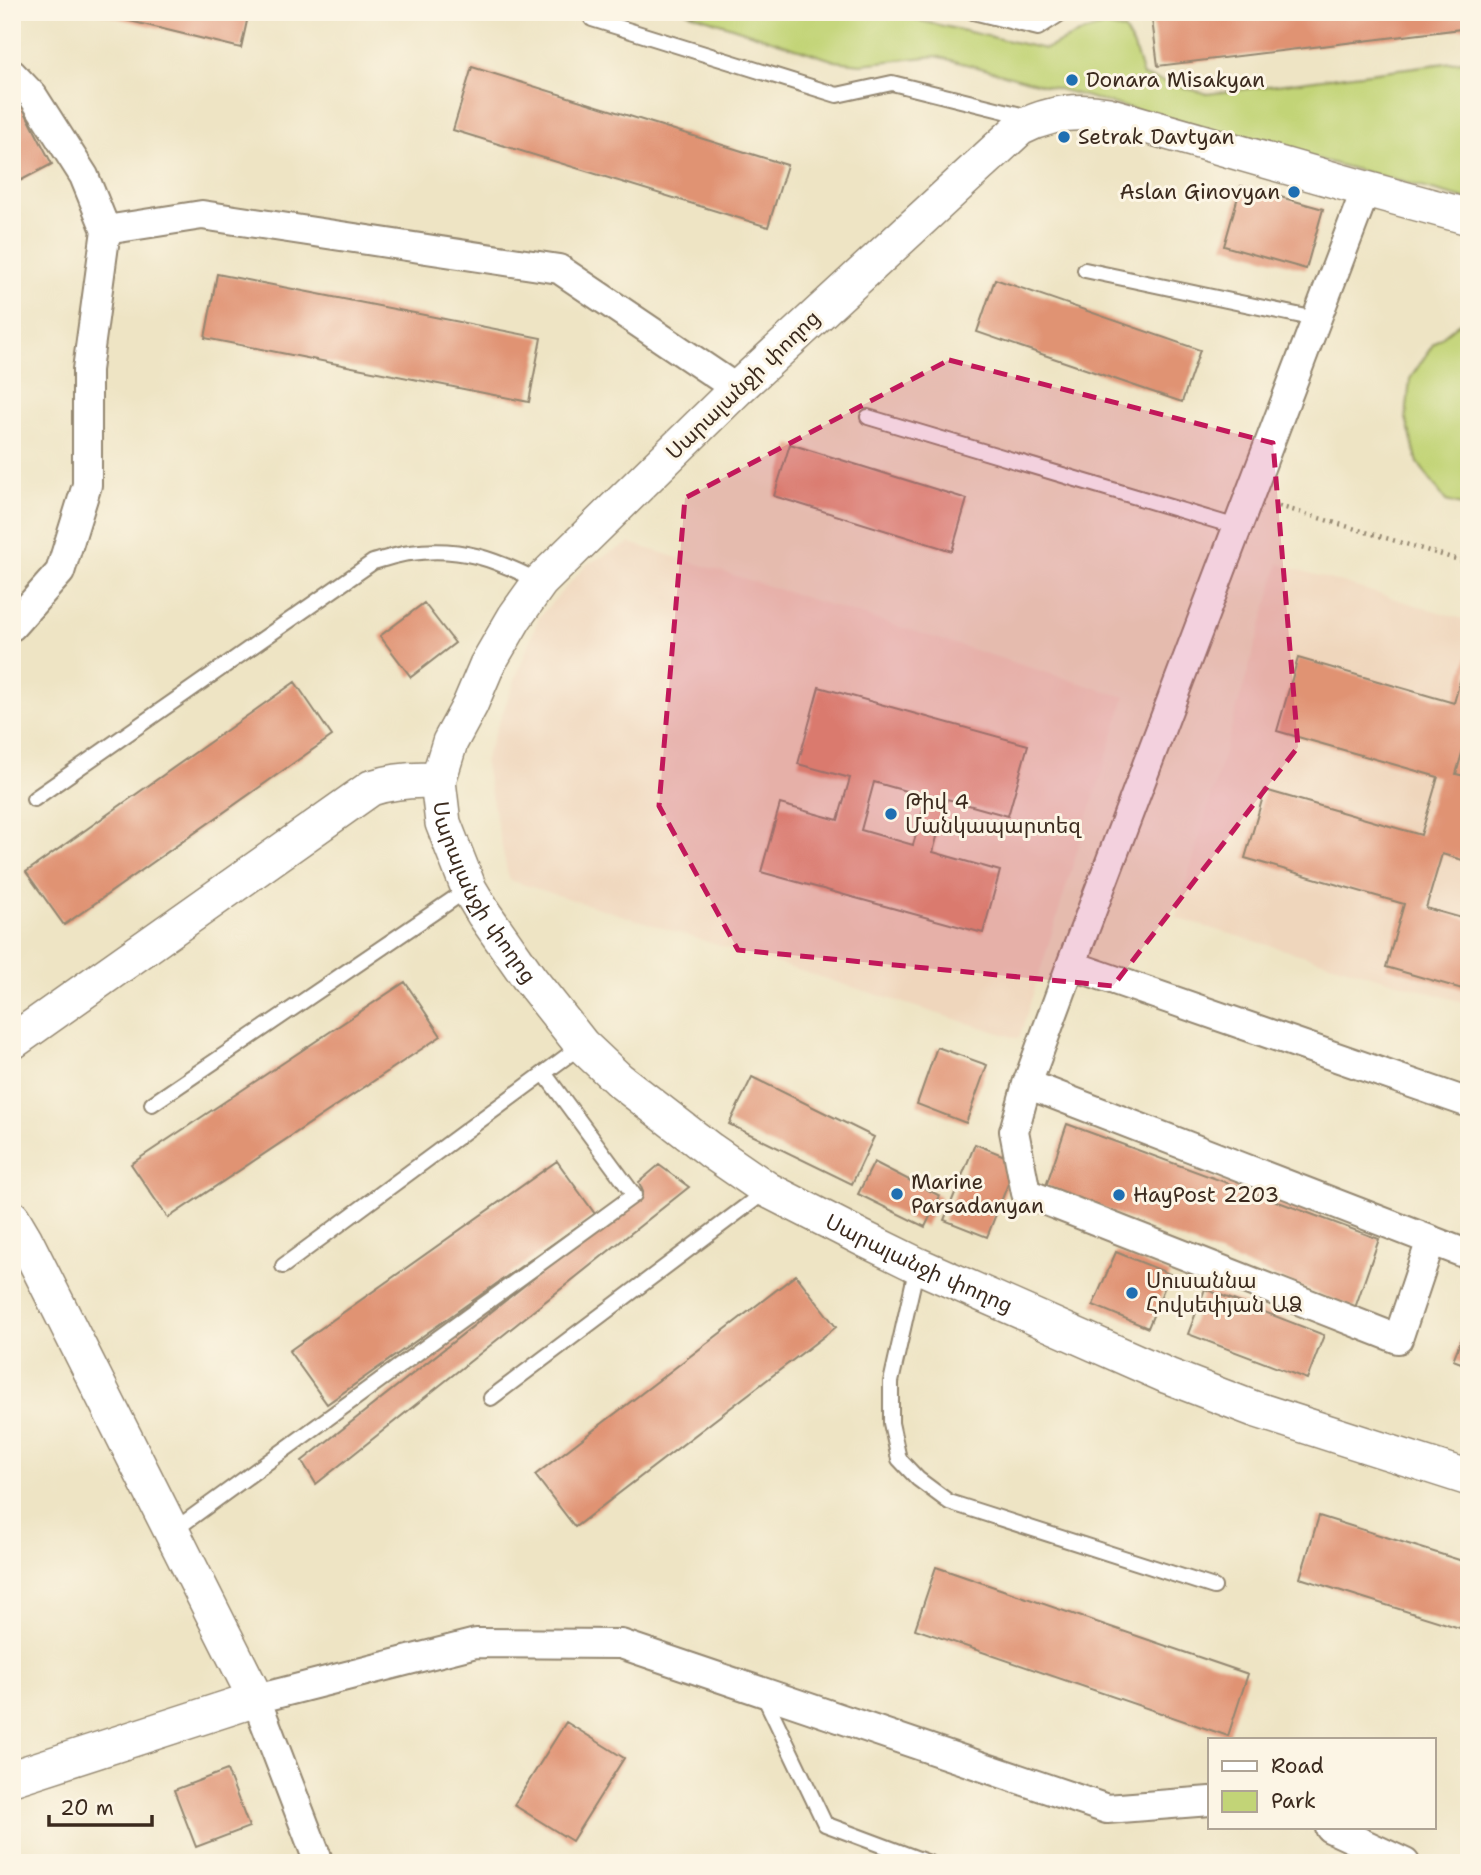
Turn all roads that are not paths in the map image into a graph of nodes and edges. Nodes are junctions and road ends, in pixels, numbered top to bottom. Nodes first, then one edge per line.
1 (973, 12) edge
2 (1063, 12) edge
3 (593, 19) dead end
4 (12, 74) edge
5 (1037, 119) junction
6 (1366, 189) junction
7 (1469, 217) edge
8 (106, 230) junction
9 (1085, 270) dead end
10 (1316, 319) junction
11 (737, 389) junction
12 (868, 417) dead end
13 (1237, 527) junction
14 (540, 582) junction
15 (12, 625) edge
16 (438, 781) junction
17 (34, 799) dead end
18 (469, 888) junction
19 (1071, 965) junction
20 (12, 1042) edge
21 (582, 1045) junction
22 (544, 1073) junction
23 (1027, 1084) junction
24 (1469, 1103) edge
25 (152, 1104) dead end
26 (768, 1190) junction
27 (12, 1218) edge
28 (1431, 1240) junction
29 (1469, 1255) edge
30 (917, 1265) junction
31 (283, 1266) dead end
32 (491, 1398) dead end
33 (1469, 1478) edge
34 (172, 1532) junction
35 (1214, 1587) dead end
36 (763, 1693) junction
37 (256, 1699) junction
38 (12, 1778) edge
39 (1208, 1801) edge
40 (1332, 1829) edge
41 (319, 1863) edge
42 (929, 1863) edge
43 (1405, 1863) edge

1 - 2 lane
3 - 5 lane
4 - 8 street
5 - 6 street, Սարալանջի փողոց
5 - 11 street, Սարալանջի փողոց
6 - 7 street, Սարալանջի փողոց
6 - 10 street
8 - 11 street
8 - 15 street
9 - 10 lane
10 - 13 street
11 - 14 street, Սարալանջի փողոց
12 - 13 lane
13 - 19 street
14 - 16 street, Սարալանջի փողոց
14 - 17 lane
16 - 18 street, Սարալանջի փողոց
16 - 20 street
18 - 21 street, Սարալանջի փողոց
18 - 25 lane
19 - 23 street
19 - 24 street
21 - 22 lane
21 - 26 street, Սարալանջի փողոց
22 - 31 lane
22 - 34 lane
23 - 28 street
23 - 28 street
26 - 30 street, Սարալանջի փողոց
26 - 32 lane
27 - 34 street
28 - 29 street
30 - 33 street, Սարալանջի փողոց
30 - 35 lane
34 - 37 street
36 - 37 street
36 - 39 street
36 - 42 lane
37 - 38 street
37 - 41 street
40 - 43 street

